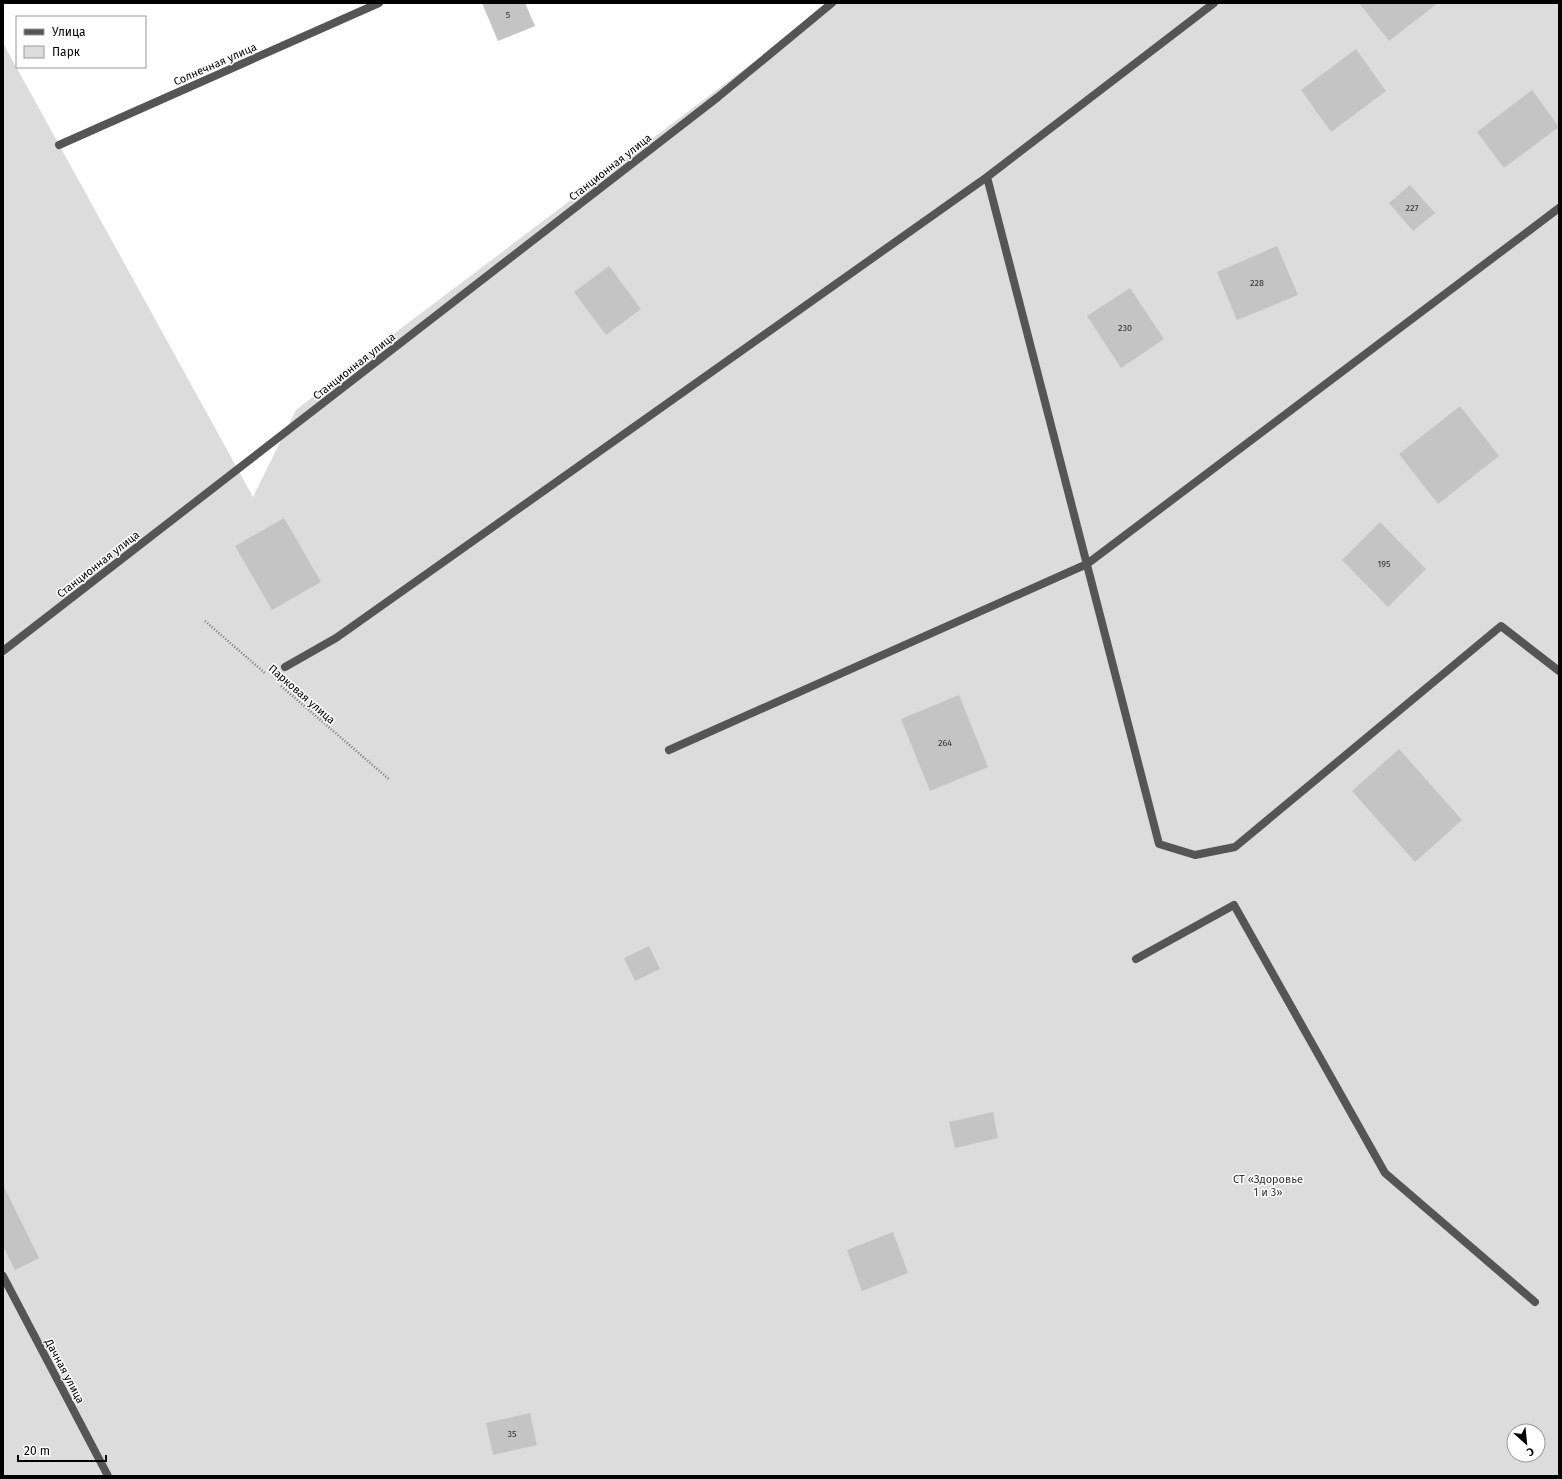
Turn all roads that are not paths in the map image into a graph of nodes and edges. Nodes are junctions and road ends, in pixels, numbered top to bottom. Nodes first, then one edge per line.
1 (379, 3) edge
2 (832, 3) edge
3 (1214, 3) edge
4 (59, 144) dead end
5 (987, 177) junction
6 (1559, 208) edge
7 (1087, 564) junction
8 (3, 651) edge
9 (286, 667) dead end
10 (1559, 671) edge
11 (669, 750) dead end
12 (1136, 959) dead end
13 (3, 1276) edge
14 (1535, 1302) dead end
15 (108, 1476) edge

1 - 4 street, Солнечная улица
2 - 8 street, Станционная улица
3 - 5 street
5 - 7 street
5 - 9 street
6 - 7 street
7 - 10 street
7 - 11 street
12 - 14 street
13 - 15 street, Дачная улица

